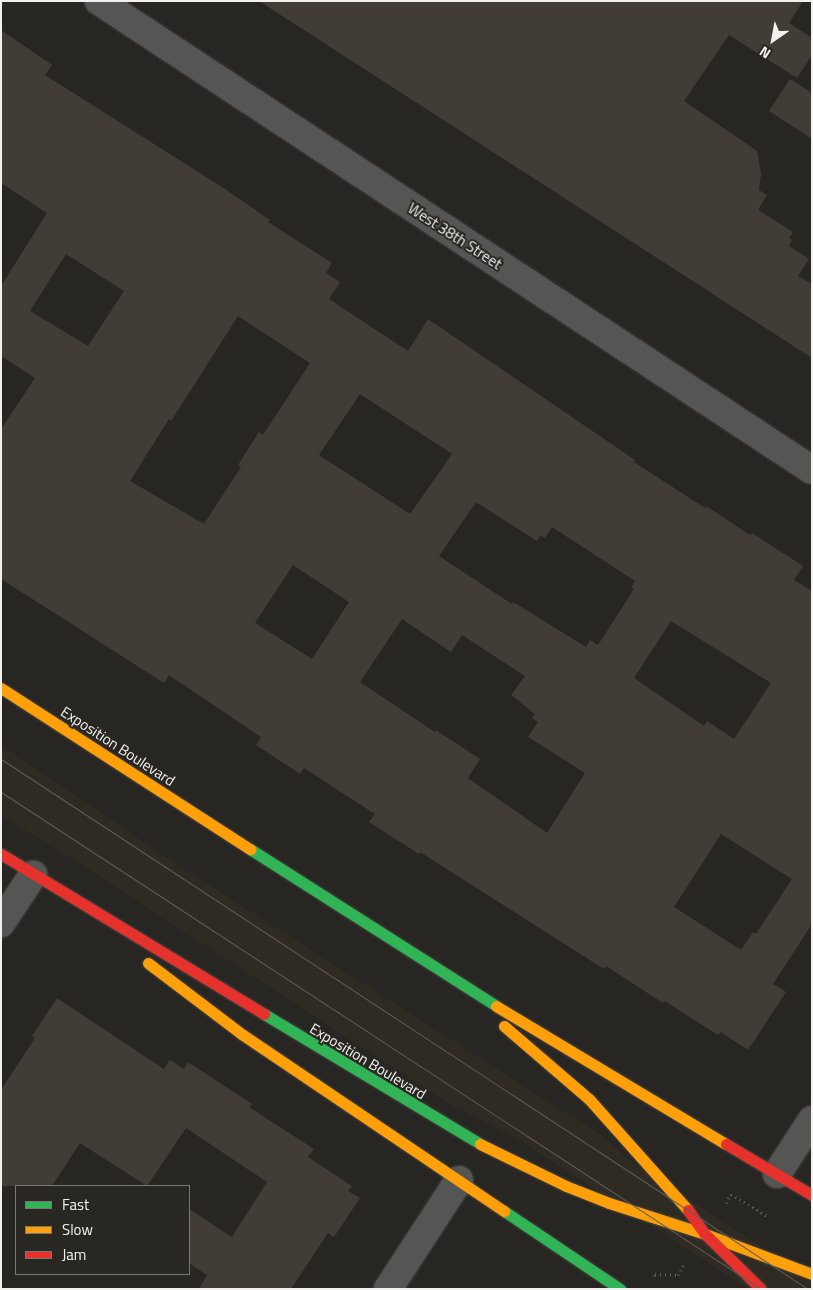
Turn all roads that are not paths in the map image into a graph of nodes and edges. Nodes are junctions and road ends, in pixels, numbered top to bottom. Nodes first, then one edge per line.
1 (99, 1) edge
2 (812, 470) edge
3 (1, 688) edge
4 (1, 854) edge
5 (33, 875) junction
6 (1, 924) edge
7 (111, 934) dead end
8 (142, 958) dead end
9 (446, 976) junction
10 (812, 1120) edge
11 (777, 1174) junction
12 (459, 1180) junction
13 (812, 1195) edge
14 (706, 1234) junction
15 (812, 1274) edge
16 (388, 1289) edge
17 (620, 1289) edge
18 (761, 1289) edge

1 - 2 street, West 38th Street
3 - 9 main road, Exposition Boulevard
4 - 5 main road, Exposition Boulevard
5 - 6 street
5 - 7 main road, Exposition Boulevard
5 - 14 main road, Exposition Boulevard
8 - 12 main road
9 - 11 main road, Exposition Boulevard
9 - 14 main road, Exposition Boulevard
10 - 11 street
11 - 13 main road, Exposition Boulevard
12 - 16 street
12 - 17 main road
14 - 15 main road, Exposition Boulevard
14 - 18 main road, Exposition Boulevard

